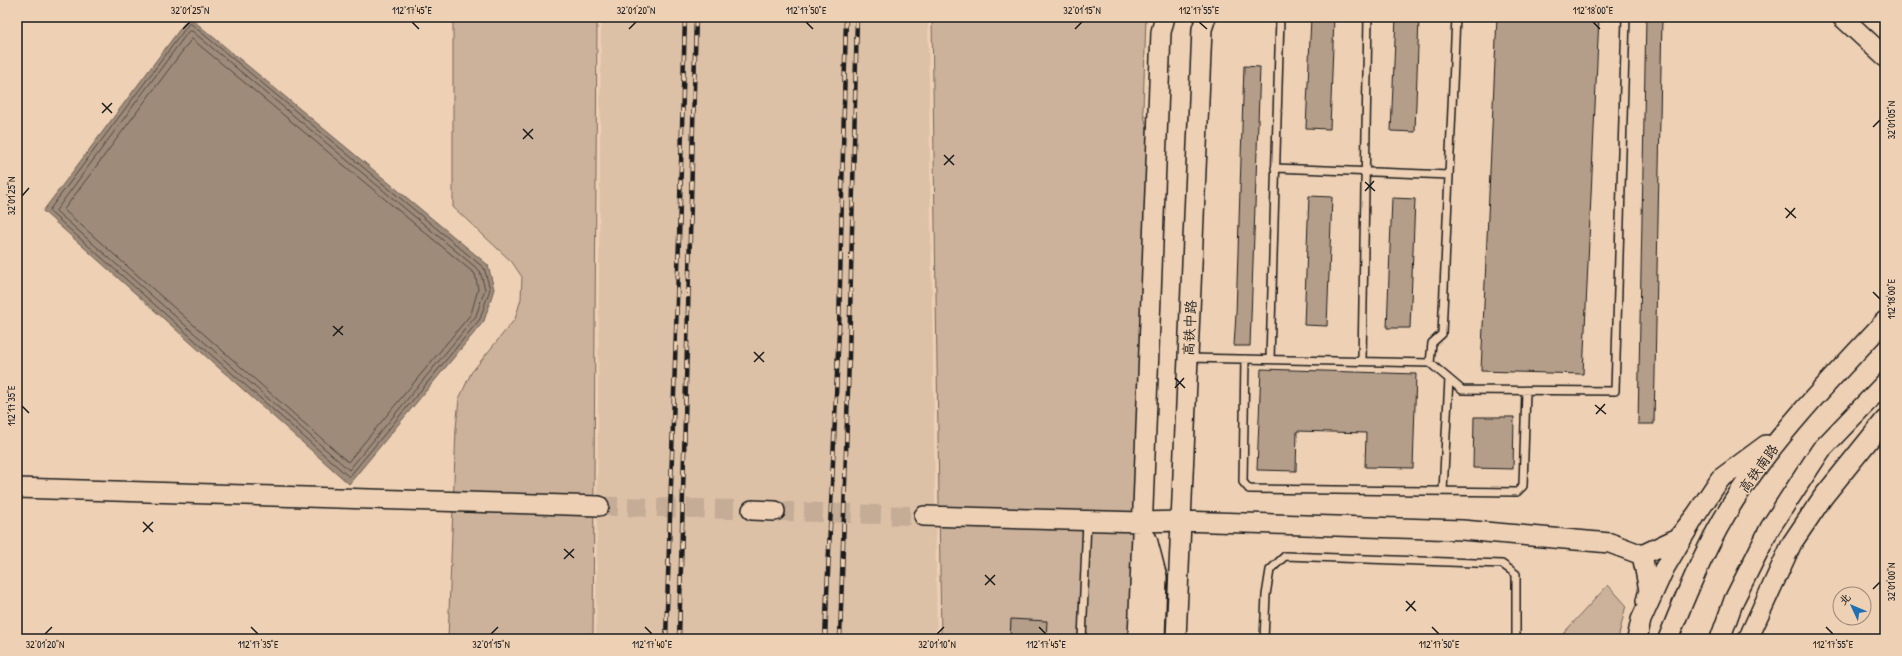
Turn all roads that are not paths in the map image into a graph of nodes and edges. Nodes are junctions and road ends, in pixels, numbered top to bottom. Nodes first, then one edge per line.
1 (1165, 17) edge
2 (1206, 17) edge
3 (1280, 17) edge
4 (1368, 17) edge
5 (1456, 17) edge
6 (1626, 17) edge
7 (1842, 17) edge
8 (1885, 57) edge
9 (1275, 168) junction
10 (1365, 171) junction
11 (1449, 175) junction
12 (1885, 321) edge
13 (1188, 358) junction
14 (1245, 359) junction
15 (1270, 359) junction
16 (1362, 361) junction
17 (1430, 362) junction
18 (1450, 379) junction
19 (1885, 383) edge
20 (1526, 391) junction
21 (1885, 420) edge
22 (1791, 423) junction
23 (17, 488) edge
24 (1443, 491) junction
25 (599, 506) tunnel mouth
26 (752, 510) tunnel mouth
27 (775, 511) tunnel mouth
28 (1696, 515) junction
29 (924, 516) tunnel mouth
30 (1087, 520) junction
31 (1180, 521) junction
32 (1142, 522) junction
33 (1642, 555) junction
34 (1641, 620) junction
35 (1082, 639) edge
36 (1138, 639) edge
37 (1155, 639) edge
38 (1176, 639) edge
39 (1264, 639) edge
40 (1516, 639) edge
41 (1637, 639) edge
42 (1668, 639) edge
43 (1720, 639) edge
44 (1748, 639) edge

1 - 32 street
2 - 13 street, 高铁中路
3 - 9 lane
4 - 10 lane
5 - 11 lane
6 - 20 lane
7 - 8 street
9 - 10 lane
9 - 15 lane
10 - 11 lane
10 - 16 lane
11 - 17 lane
12 - 22 street, 高铁南路
13 - 14 lane
13 - 31 street, 高铁中路
14 - 15 lane
14 - 24 lane
15 - 16 lane
16 - 17 lane
17 - 18 lane
18 - 20 lane
18 - 24 lane
19 - 43 street
20 - 24 lane
21 - 44 street
22 - 28 street
22 - 42 street, 高铁南路
23 - 25 street
26 - 27 street
28 - 33 street
28 - 34 street
29 - 30 street
30 - 32 street
30 - 35 lane
31 - 32 street
31 - 33 street
31 - 38 street, 高铁中路
32 - 36 street
32 - 37 street
33 - 34 street
34 - 41 street
39 - 40 lane

